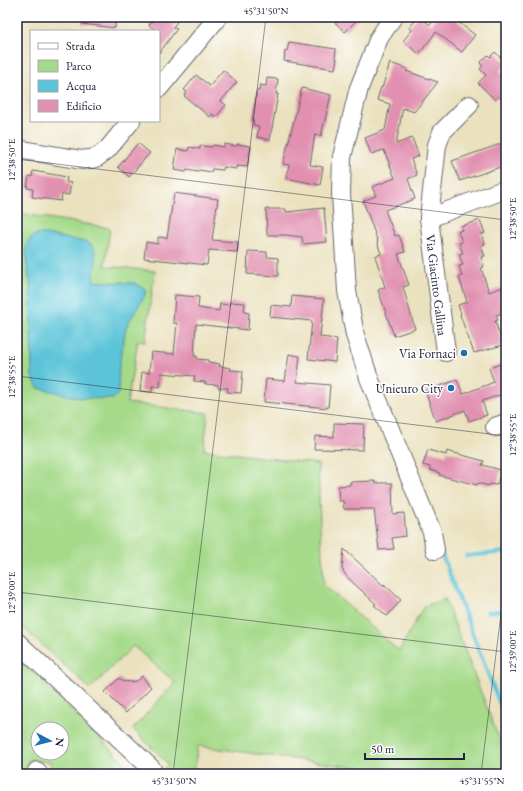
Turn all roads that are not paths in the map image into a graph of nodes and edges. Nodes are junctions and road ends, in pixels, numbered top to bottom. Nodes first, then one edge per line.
1 (218, 17) edge
2 (392, 17) edge
3 (160, 87) edge
4 (469, 105) dead end
5 (130, 122) edge
6 (17, 149) edge
7 (506, 189) edge
8 (429, 218) junction
9 (446, 352) dead end
10 (436, 550) dead end
11 (17, 642) edge
12 (152, 769) dead end

1 - 3 street
2 - 10 street
4 - 8 street, Via Giacinto Gallina
5 - 6 street
7 - 8 street, Via Giacinto Gallina
8 - 9 street, Via Giacinto Gallina
11 - 12 street

